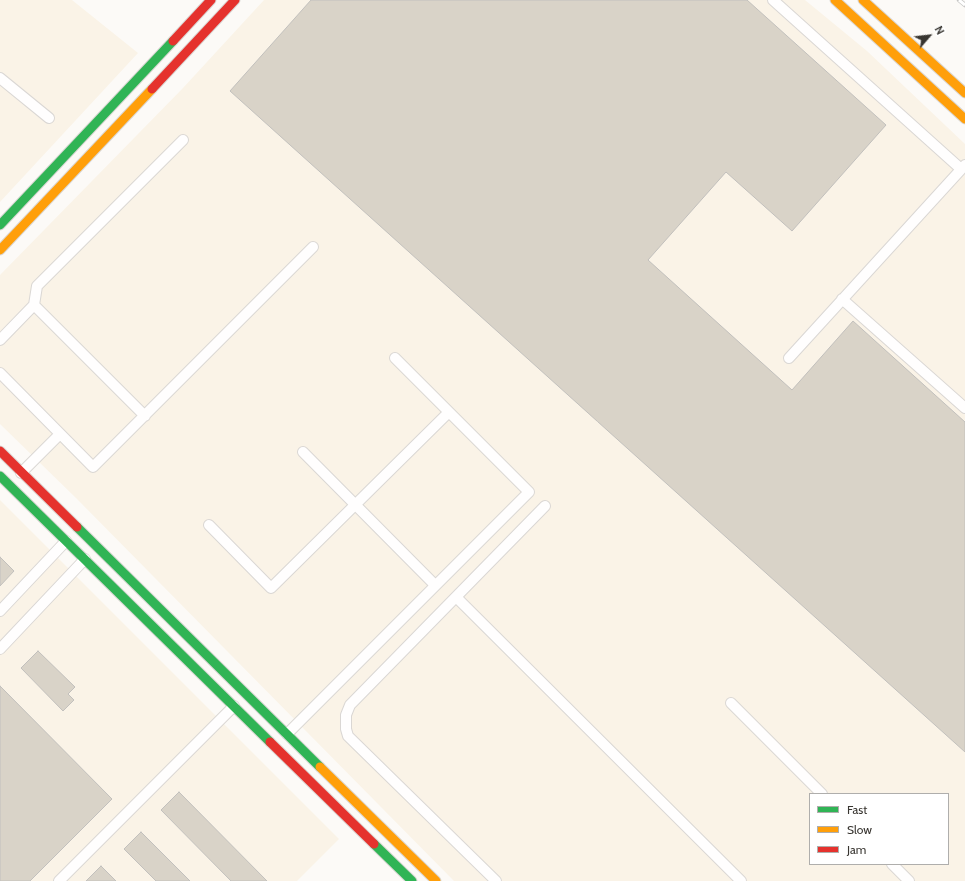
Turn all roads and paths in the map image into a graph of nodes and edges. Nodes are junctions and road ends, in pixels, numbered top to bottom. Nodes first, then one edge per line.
1 (211, 0) edge
2 (235, 0) edge
3 (773, 0) edge
4 (835, 0) edge
5 (863, 0) edge
6 (0, 78) edge
7 (965, 93) edge
8 (50, 118) dead end
9 (965, 119) edge
10 (183, 140) dead end
11 (963, 167) edge
12 (0, 224) edge
13 (313, 247) dead end
14 (0, 250) edge
15 (842, 299) junction
16 (34, 305) junction
17 (0, 340) edge
18 (395, 358) dead end
19 (789, 358) dead end
20 (0, 373) edge
21 (965, 408) edge
22 (449, 412) junction
23 (145, 416) junction
24 (60, 434) junction
25 (0, 451) edge
26 (303, 452) dead end
27 (21, 473) junction
28 (0, 476) edge
29 (355, 505) junction
30 (545, 506) dead end
31 (209, 525) dead end
32 (66, 541) junction
33 (85, 559) junction
34 (435, 585) junction
35 (456, 597) junction
36 (0, 611) edge
37 (0, 649) edge
38 (731, 704) dead end
39 (234, 706) junction
40 (287, 734) junction
41 (821, 793) edge
42 (893, 865) edge
43 (60, 881) edge
44 (412, 881) edge
45 (436, 881) edge
46 (496, 881) edge
47 (741, 881) edge
48 (909, 881) edge

1 - 12 street
2 - 14 street
3 - 11 lane
4 - 9 street
5 - 7 street
6 - 8 lane
10 - 16 lane
11 - 15 lane
13 - 23 lane
15 - 19 lane
15 - 21 lane
16 - 17 lane
16 - 23 lane
18 - 22 lane
20 - 24 lane
22 - 29 lane
22 - 34 lane
23 - 24 lane
24 - 27 lane
25 - 27 street
26 - 29 lane
27 - 40 street
28 - 32 street
29 - 31 lane
29 - 34 lane
30 - 35 lane
32 - 33 street
32 - 36 lane
33 - 37 lane
33 - 39 street
34 - 40 lane
35 - 46 lane
35 - 47 lane
38 - 41 lane
39 - 43 lane
39 - 44 street
40 - 45 street
42 - 48 lane

